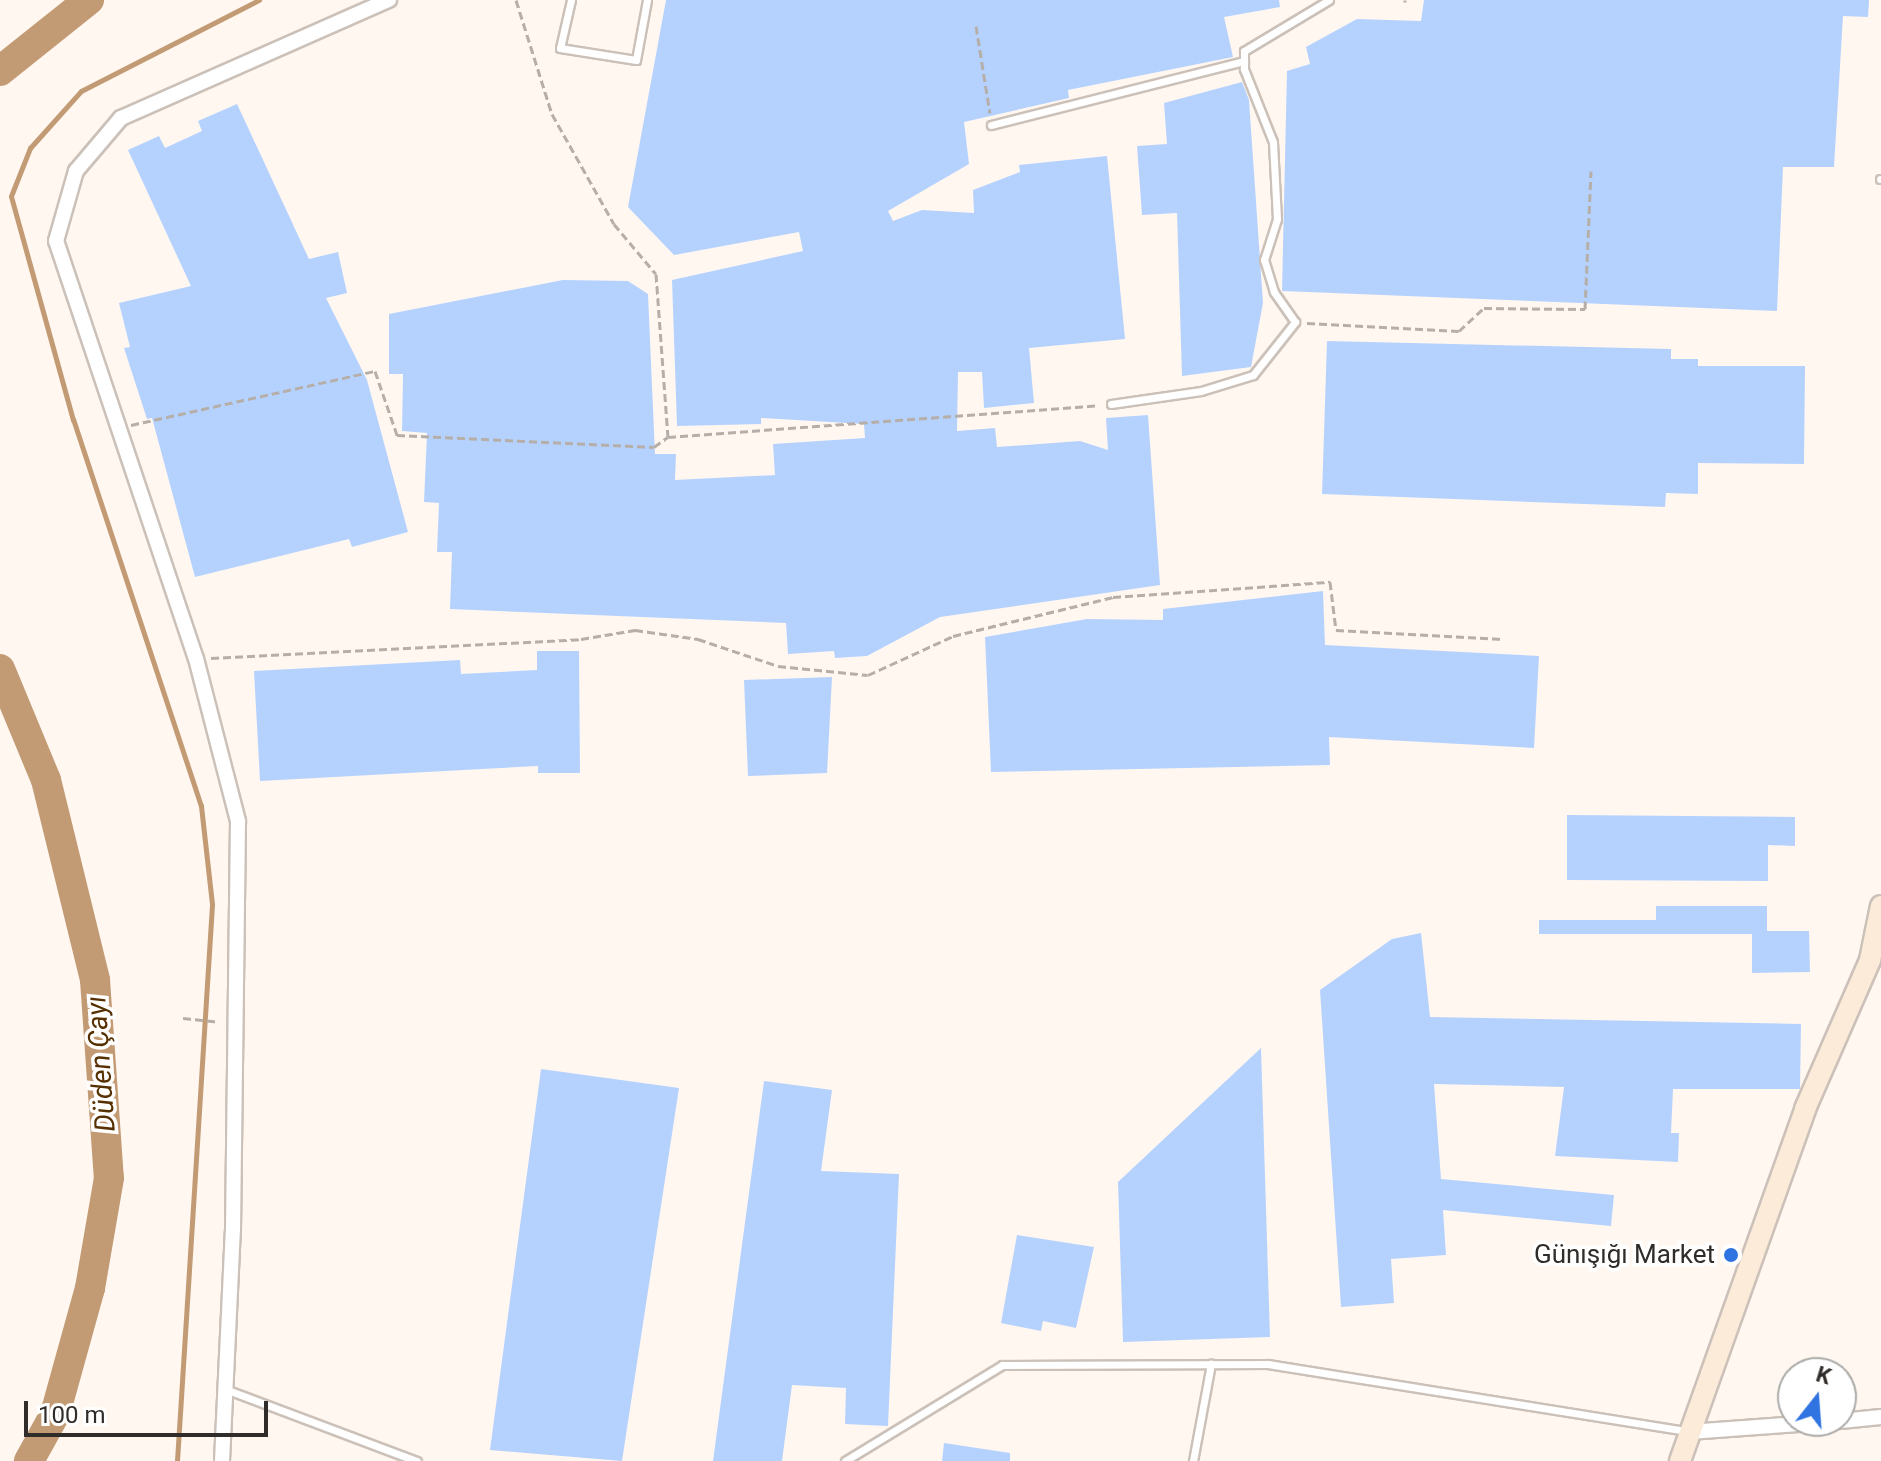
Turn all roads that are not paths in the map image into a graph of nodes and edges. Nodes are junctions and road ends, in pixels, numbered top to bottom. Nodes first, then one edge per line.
1 (389, 0) edge
2 (571, 0) edge
3 (647, 0) edge
4 (1329, 0) edge
5 (1244, 61) junction
6 (991, 125) road end
7 (1111, 404) road end
8 (1881, 906) edge
9 (1876, 961) edge
10 (1211, 1364) junction
11 (224, 1388) junction
12 (1881, 1417) edge
13 (1857, 1419) edge
14 (1777, 1426) edge
15 (1689, 1432) junction
16 (222, 1461) edge
17 (417, 1461) edge
18 (845, 1461) edge
19 (1193, 1461) edge
20 (1680, 1461) edge

1 - 11 street
2 - 3 lane
4 - 5 lane
5 - 6 lane
5 - 7 lane
8 - 9 street
9 - 15 street
10 - 15 lane
10 - 18 lane
10 - 19 lane
11 - 16 street
11 - 17 lane
12 - 13 street
14 - 15 street
15 - 20 street

